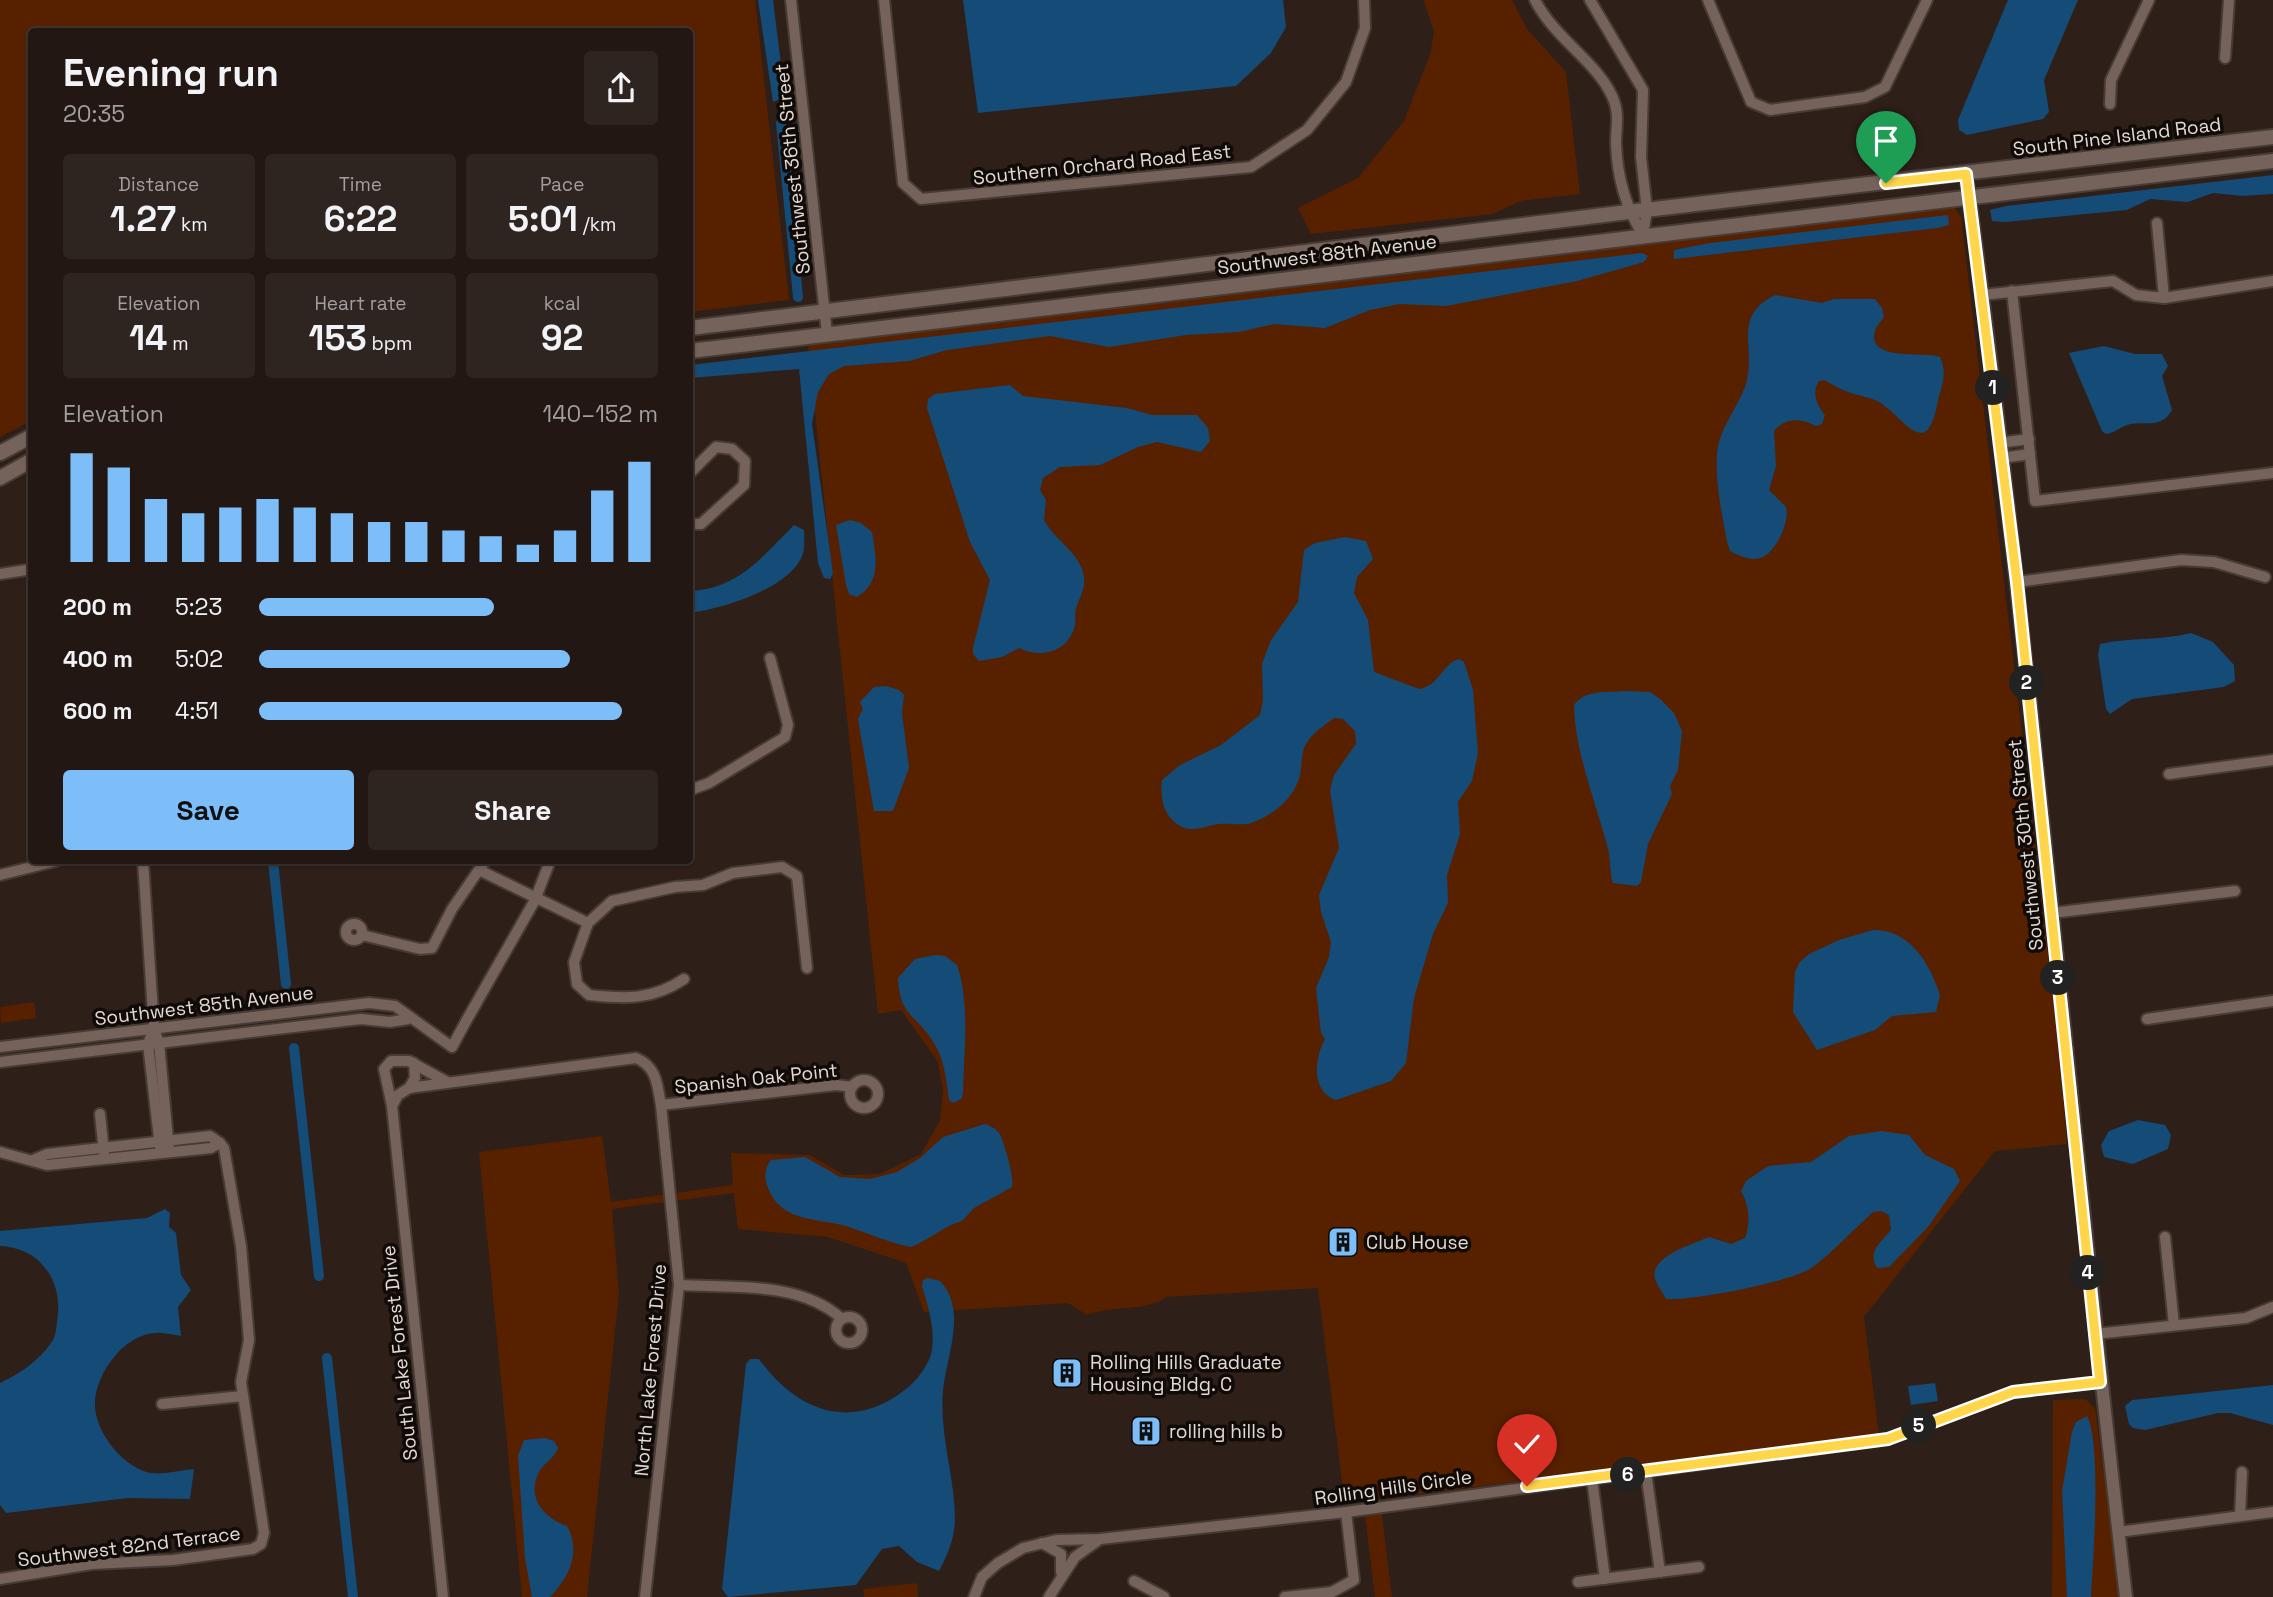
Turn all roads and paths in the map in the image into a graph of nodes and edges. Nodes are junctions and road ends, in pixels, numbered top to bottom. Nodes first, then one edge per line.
1 (791, 0) edge
2 (884, 0) edge
3 (1364, 0) edge
4 (1535, 0) edge
5 (1590, 0) edge
6 (1927, 0) edge
7 (2149, 0) edge
8 (2229, 0) edge
9 (1712, 2) edge
10 (2225, 58) dead end
11 (2110, 104) dead end
12 (2273, 137) edge
13 (2273, 161) edge
14 (1966, 174) junction
15 (1969, 197) junction
16 (1647, 210) junction
17 (1628, 212) junction
18 (2157, 223) dead end
19 (1643, 235) junction
20 (2273, 281) edge
21 (2012, 291) junction
22 (1982, 295) junction
23 (2164, 298) junction
24 (825, 312) junction
25 (693, 328) edge
26 (827, 334) junction
27 (693, 351) edge
28 (28, 438) edge
29 (2029, 439) junction
30 (1999, 443) junction
31 (0, 453) edge
32 (2030, 454) junction
33 (2001, 458) junction
34 (28, 462) edge
35 (693, 470) edge
36 (2273, 473) edge
37 (0, 478) edge
38 (693, 524) edge
39 (28, 570) edge
40 (2269, 573) edge
41 (0, 574) edge
42 (2017, 582) junction
43 (2273, 587) edge
44 (770, 657) dead end
45 (2273, 760) edge
46 (2169, 774) dead end
47 (693, 789) edge
48 (44, 864) edge
49 (144, 864) edge
50 (549, 864) edge
51 (483, 866) edge
52 (0, 875) edge
53 (2235, 891) dead end
54 (535, 900) junction
55 (2052, 913) junction
56 (588, 923) junction
57 (362, 936) dead end
58 (807, 968) dead end
59 (684, 979) dead end
60 (2273, 1001) edge
61 (408, 1018) junction
62 (2147, 1019) dead end
63 (154, 1029) junction
64 (153, 1044) junction
65 (0, 1047) edge
66 (0, 1062) edge
67 (414, 1063) junction
68 (447, 1082) junction
69 (852, 1087) dead end
70 (409, 1088) junction
71 (661, 1105) junction
72 (392, 1106) junction
73 (100, 1114) dead end
74 (164, 1146) junction
75 (0, 1152) edge
76 (104, 1153) junction
77 (2165, 1237) dead end
78 (679, 1285) junction
79 (2273, 1307) edge
80 (841, 1318) dead end
81 (2174, 1325) junction
82 (2095, 1334) junction
83 (2100, 1382) junction
84 (243, 1396) junction
85 (162, 1404) dead end
86 (1646, 1472) junction
87 (2242, 1472) dead end
88 (1592, 1479) junction
89 (2273, 1512) edge
90 (1346, 1513) junction
91 (2240, 1517) junction
92 (2118, 1532) junction
93 (1100, 1539) junction
94 (1042, 1543) junction
95 (1699, 1567) dead end
96 (1660, 1572) junction
97 (1061, 1575) junction
98 (0, 1579) edge
99 (1605, 1579) junction
100 (1133, 1581) dead end
101 (1578, 1582) dead end
102 (443, 1597) edge
103 (645, 1597) edge
104 (974, 1597) edge
105 (1049, 1597) edge
106 (1164, 1597) edge
107 (1285, 1597) edge
108 (2126, 1597) edge

1 - 24 street, Southwest 36th Street
2 - 3 street, Southern Orchard Road East
4 - 17 street
5 - 16 street
6 - 9 street
7 - 11 street
8 - 10 street
12 - 14 main road, South Pine Island Road
13 - 15 main road
14 - 15 street, Southwest 30th Street
14 - 16 main road, Southwest 88th Avenue
15 - 19 main road, Southwest 88th Avenue
15 - 22 street, Southwest 30th Street
16 - 17 main road, Southwest 88th Avenue
16 - 19 street
17 - 19 street
17 - 24 main road, Southwest 88th Avenue
18 - 23 street
19 - 26 main road, Southwest 88th Avenue
20 - 23 street
21 - 22 street
21 - 23 street
21 - 29 street
22 - 30 street, Southwest 30th Street
24 - 25 main road, Southwest 88th Avenue
24 - 26 street, Southwest 36th Street
26 - 27 main road, Southwest 88th Avenue
28 - 31 main road
29 - 30 street
29 - 32 street
30 - 33 street, Southwest 30th Street
32 - 33 street
32 - 36 street
33 - 42 street, Southwest 30th Street
34 - 37 main road
35 - 38 street
39 - 41 street
40 - 42 street
40 - 43 street
42 - 55 street, Southwest 30th Street
44 - 47 street
45 - 46 street
48 - 52 street
49 - 63 street
50 - 54 street
51 - 54 street
51 - 57 street
53 - 55 street
54 - 56 street
54 - 61 street, Southwest 85th Avenue
55 - 82 street, Southwest 30th Street
56 - 58 street
56 - 59 street
60 - 62 street
61 - 63 street, Southwest 85th Avenue
61 - 64 street, Southwest 85th Avenue
63 - 64 street
63 - 65 street, Southwest 85th Avenue
64 - 66 street, Southwest 85th Avenue
64 - 74 street
67 - 68 street
67 - 70 street
67 - 72 street
68 - 70 street, Spanish Oak Point
68 - 71 street, Spanish Oak Point
69 - 71 street, Spanish Oak Point
70 - 72 street
71 - 78 street, North Lake Forest Drive
72 - 102 street, South Lake Forest Drive
73 - 76 street
74 - 76 street
74 - 84 street
75 - 76 street
77 - 81 street
78 - 80 street
78 - 103 street, North Lake Forest Drive
79 - 81 street
81 - 82 street
82 - 83 street, Southwest 30th Street
83 - 86 street, Rolling Hills Circle
83 - 92 street, Southwest 30th Street
84 - 85 street
84 - 98 street, Southwest 82nd Terrace
86 - 88 street, Rolling Hills Circle
86 - 96 street
87 - 91 street
88 - 90 street, Rolling Hills Circle
88 - 99 street
89 - 91 street
90 - 93 street, Rolling Hills Circle
90 - 107 street
91 - 92 street
92 - 108 street, Southwest 30th Street
93 - 94 street
93 - 97 street
94 - 97 street
94 - 104 street
95 - 96 street
96 - 99 street
97 - 105 street
99 - 101 street
100 - 106 street

